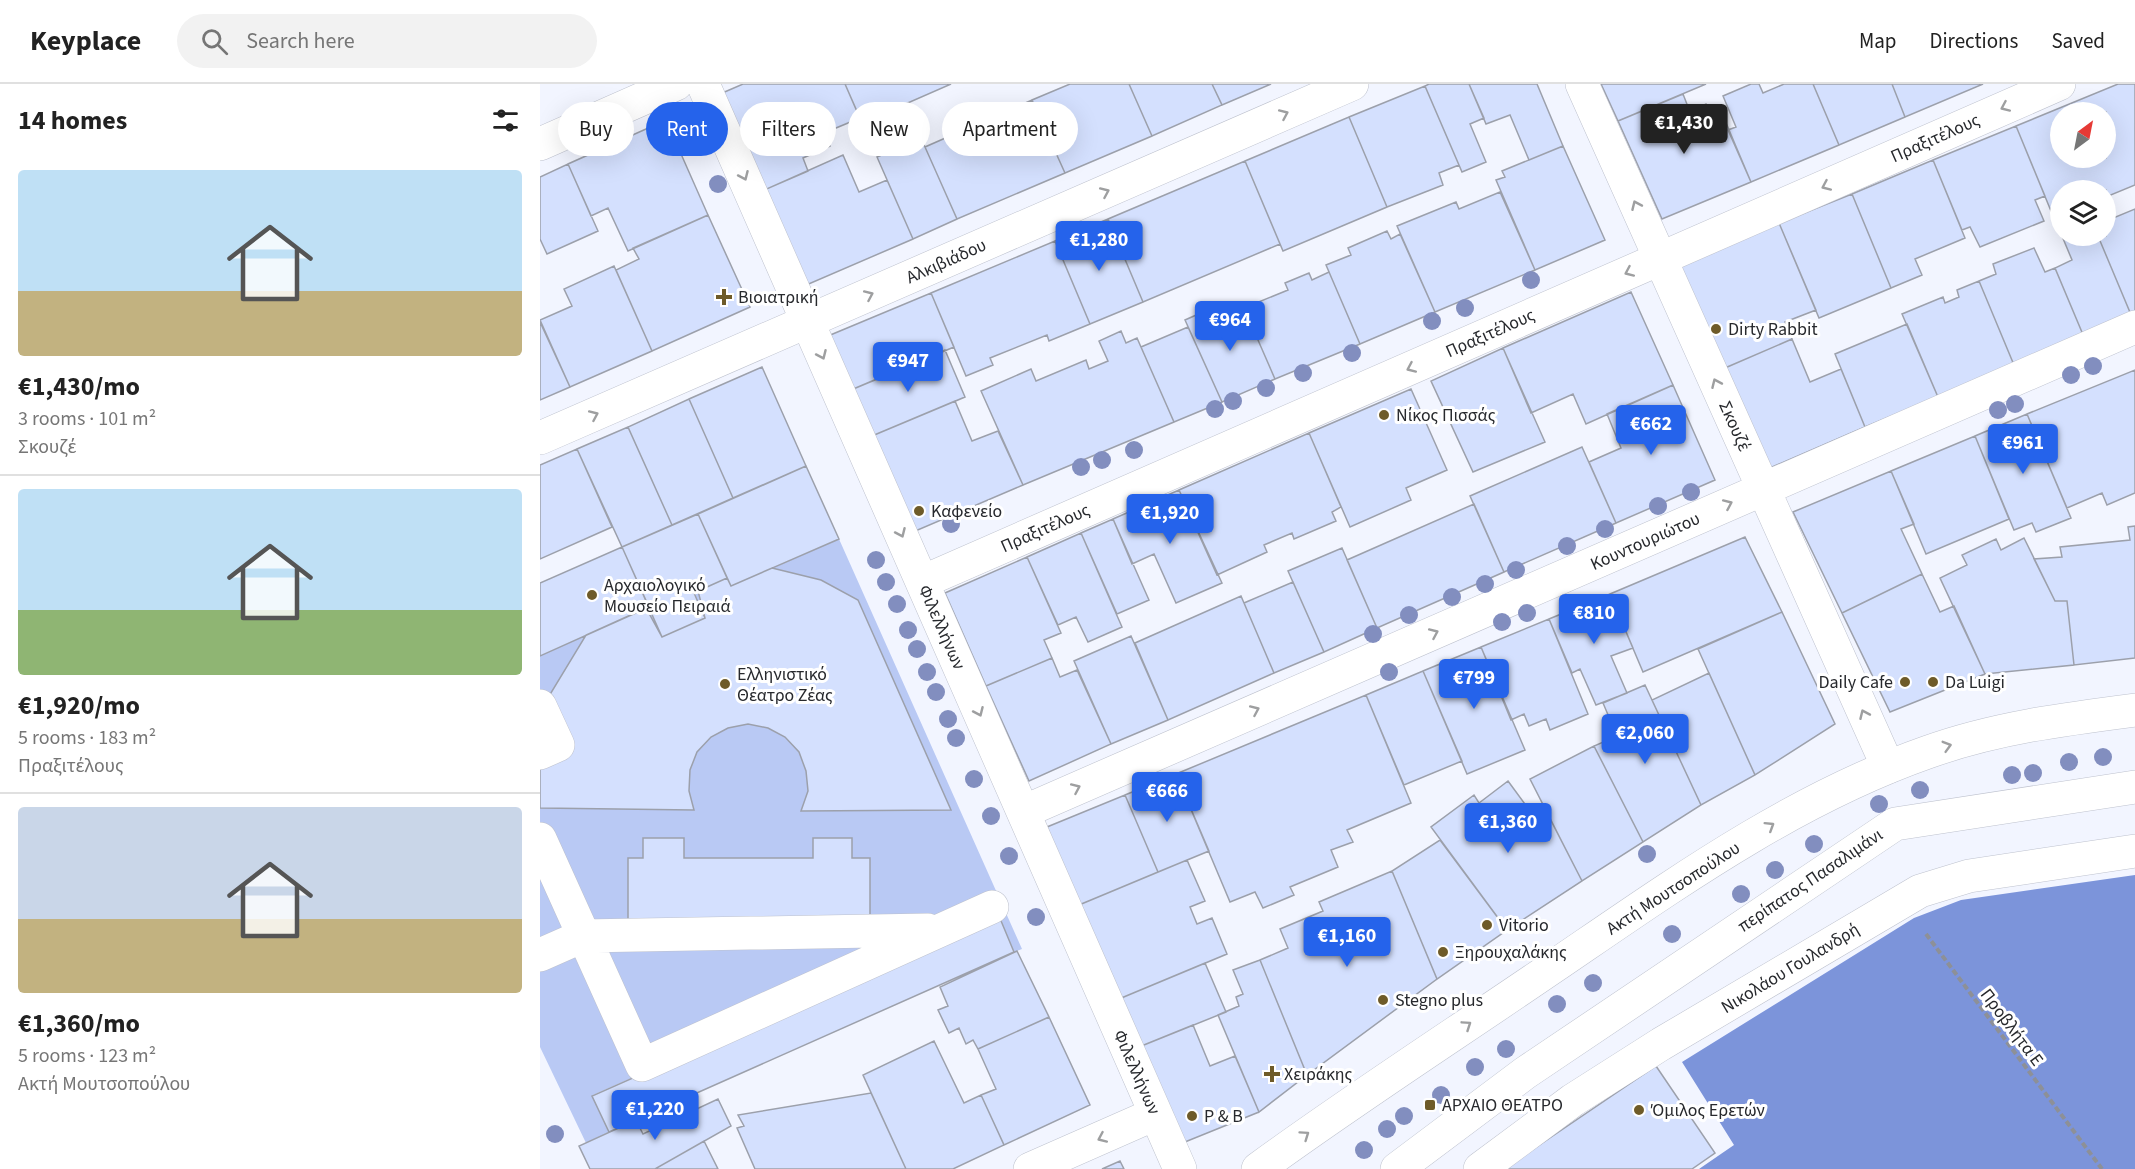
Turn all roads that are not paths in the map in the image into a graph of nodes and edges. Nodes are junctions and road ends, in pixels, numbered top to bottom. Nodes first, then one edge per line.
1 (676, 84) edge
2 (703, 84) edge
3 (1352, 84) edge
4 (1582, 84) edge
5 (2059, 84) edge
6 (540, 144) edge
7 (1660, 259) junction
8 (807, 321) junction
9 (2135, 327) edge
10 (540, 438) edge
11 (1763, 489) junction
12 (922, 582) junction
13 (540, 706) edge
14 (2135, 710) edge
15 (540, 753) edge
16 (1888, 767) junction
17 (2135, 787) edge
18 (1023, 812) junction
19 (540, 839) edge
20 (2135, 851) edge
21 (992, 907) dead end
22 (939, 930) junction
23 (583, 936) junction
24 (540, 955) edge
25 (1155, 1114) junction
26 (1030, 1169) edge
27 (1180, 1169) edge
28 (1258, 1169) edge
29 (1397, 1169) edge
30 (1480, 1169) edge

1 - 6 street
2 -> 8 street, Φιλελλήνων
8 -> 3 street, Αλκιβιάδου
7 -> 4 street, Σκουζέ
5 -> 7 street, Πραξιτέλους
11 -> 7 street, Σκουζέ
7 -> 12 street, Πραξιτέλους
10 -> 8 street, Αλκιβιάδου
8 -> 12 street, Φιλελλήνων
9 - 11 street, Κουντουριώτου
16 -> 11 street, Σκουζέ
18 -> 11 street, Κουντουριώτου
12 -> 18 street, Φιλελλήνων
13 - 15 street
16 -> 14 street, Ακτή Μουτσοπούλου
28 -> 16 street, Ακτή Μουτσοπούλου
17 - 29 street, περίπατος Πασαλιμάνι
18 - 25 street, Φιλελλήνων
19 - 23 street
20 - 30 street, Νικολάου Γουλανδρή
21 - 22 street
22 - 23 street
22 - 23 street
23 - 24 street
25 -> 26 street
25 - 27 street, Φιλελλήνων

